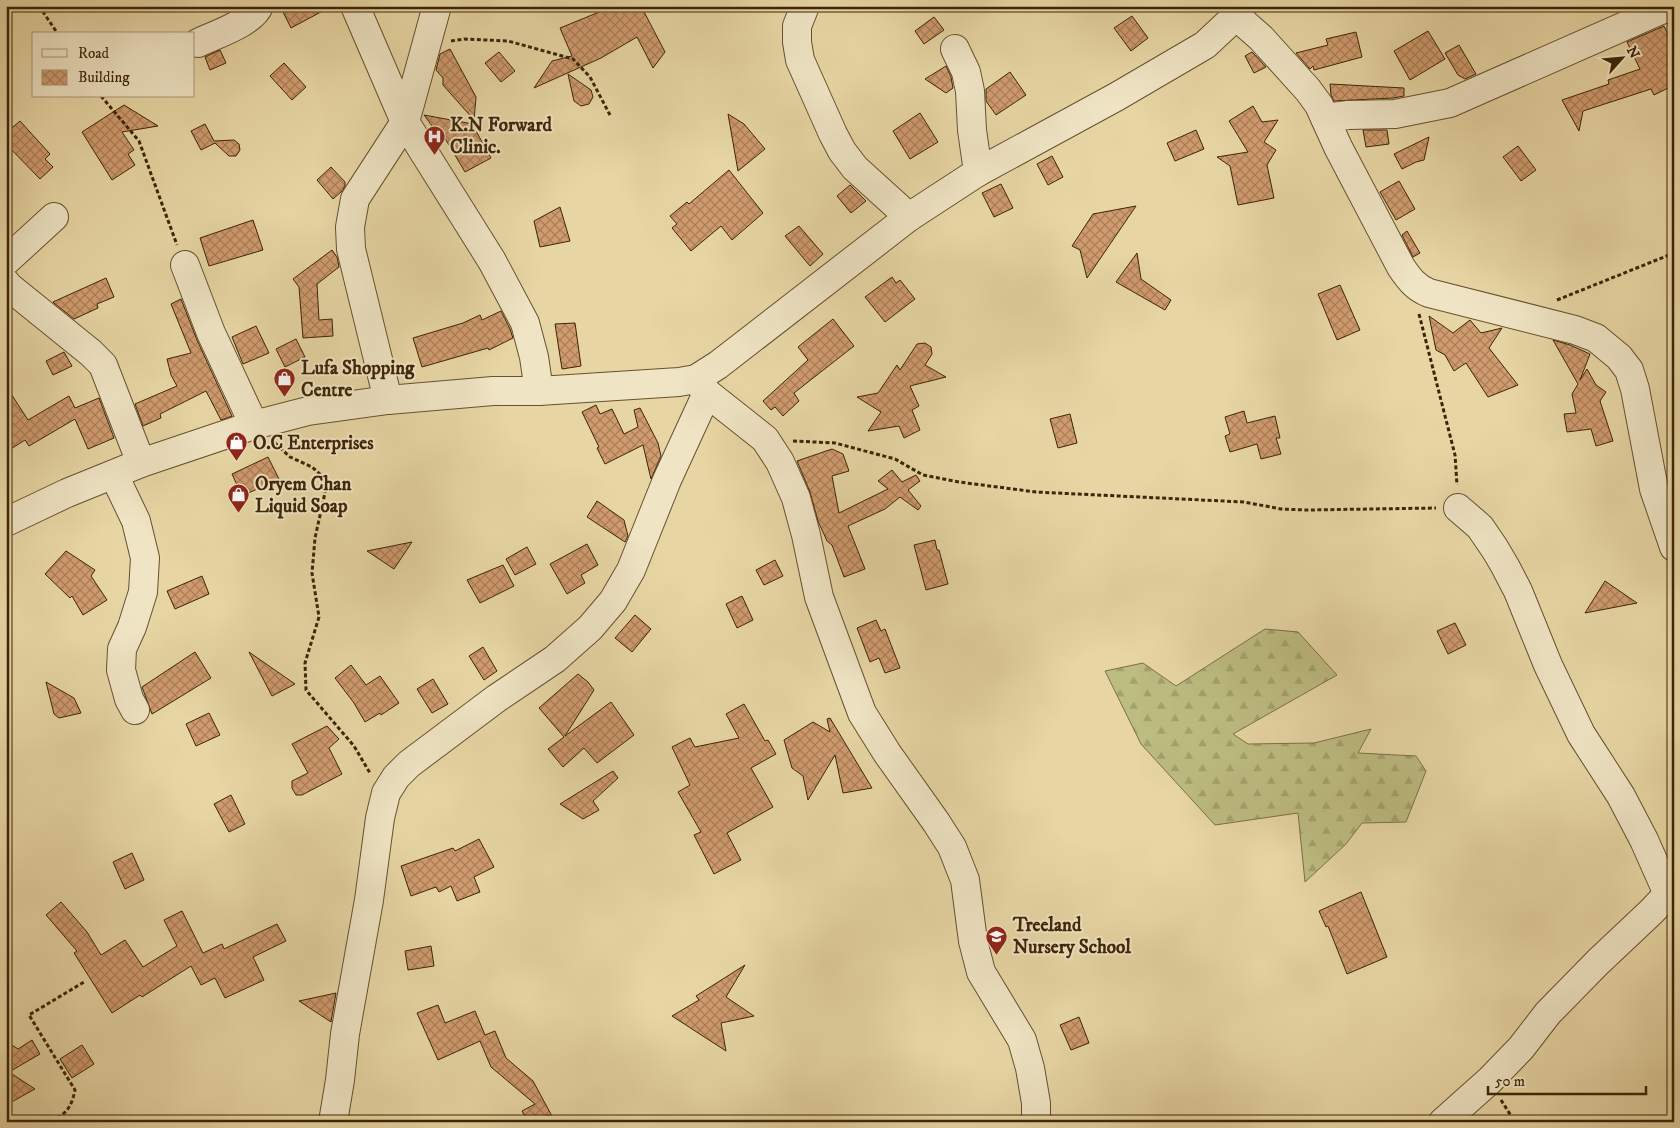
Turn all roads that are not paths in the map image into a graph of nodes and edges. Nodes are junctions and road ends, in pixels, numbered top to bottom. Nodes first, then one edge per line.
1 (258, 6) edge
2 (355, 6) edge
3 (437, 6) edge
4 (805, 6) edge
5 (1670, 6) edge
6 (1239, 11) edge
7 (198, 43) dead end
8 (955, 49) dead end
9 (1325, 118) junction
10 (405, 122) junction
11 (978, 172) junction
12 (54, 217) dead end
13 (909, 217) junction
14 (6, 261) edge
15 (185, 265) road end
16 (6, 283) edge
17 (702, 386) junction
18 (539, 391) junction
19 (388, 400) junction
20 (254, 425) junction
21 (141, 463) junction
22 (114, 474) junction
23 (1458, 508) road end
24 (6, 522) edge
25 (1674, 547) edge
26 (134, 710) dead end
27 (1671, 891) edge
28 (333, 1122) edge
29 (1036, 1122) edge
30 (1443, 1122) edge

1 - 7 street
2 - 10 street
3 - 10 street
4 - 13 street
5 - 9 street
6 - 9 street
6 - 11 street
8 - 11 street
9 - 25 street
10 - 18 street
10 - 19 street
11 - 13 street
12 - 14 street
13 - 17 street
15 - 20 street
16 - 21 street
17 - 18 street
17 - 28 street
17 - 29 street
18 - 19 street
19 - 20 street
20 - 21 street
21 - 22 street
22 - 24 street
22 - 26 street
23 - 27 street
27 - 30 street

